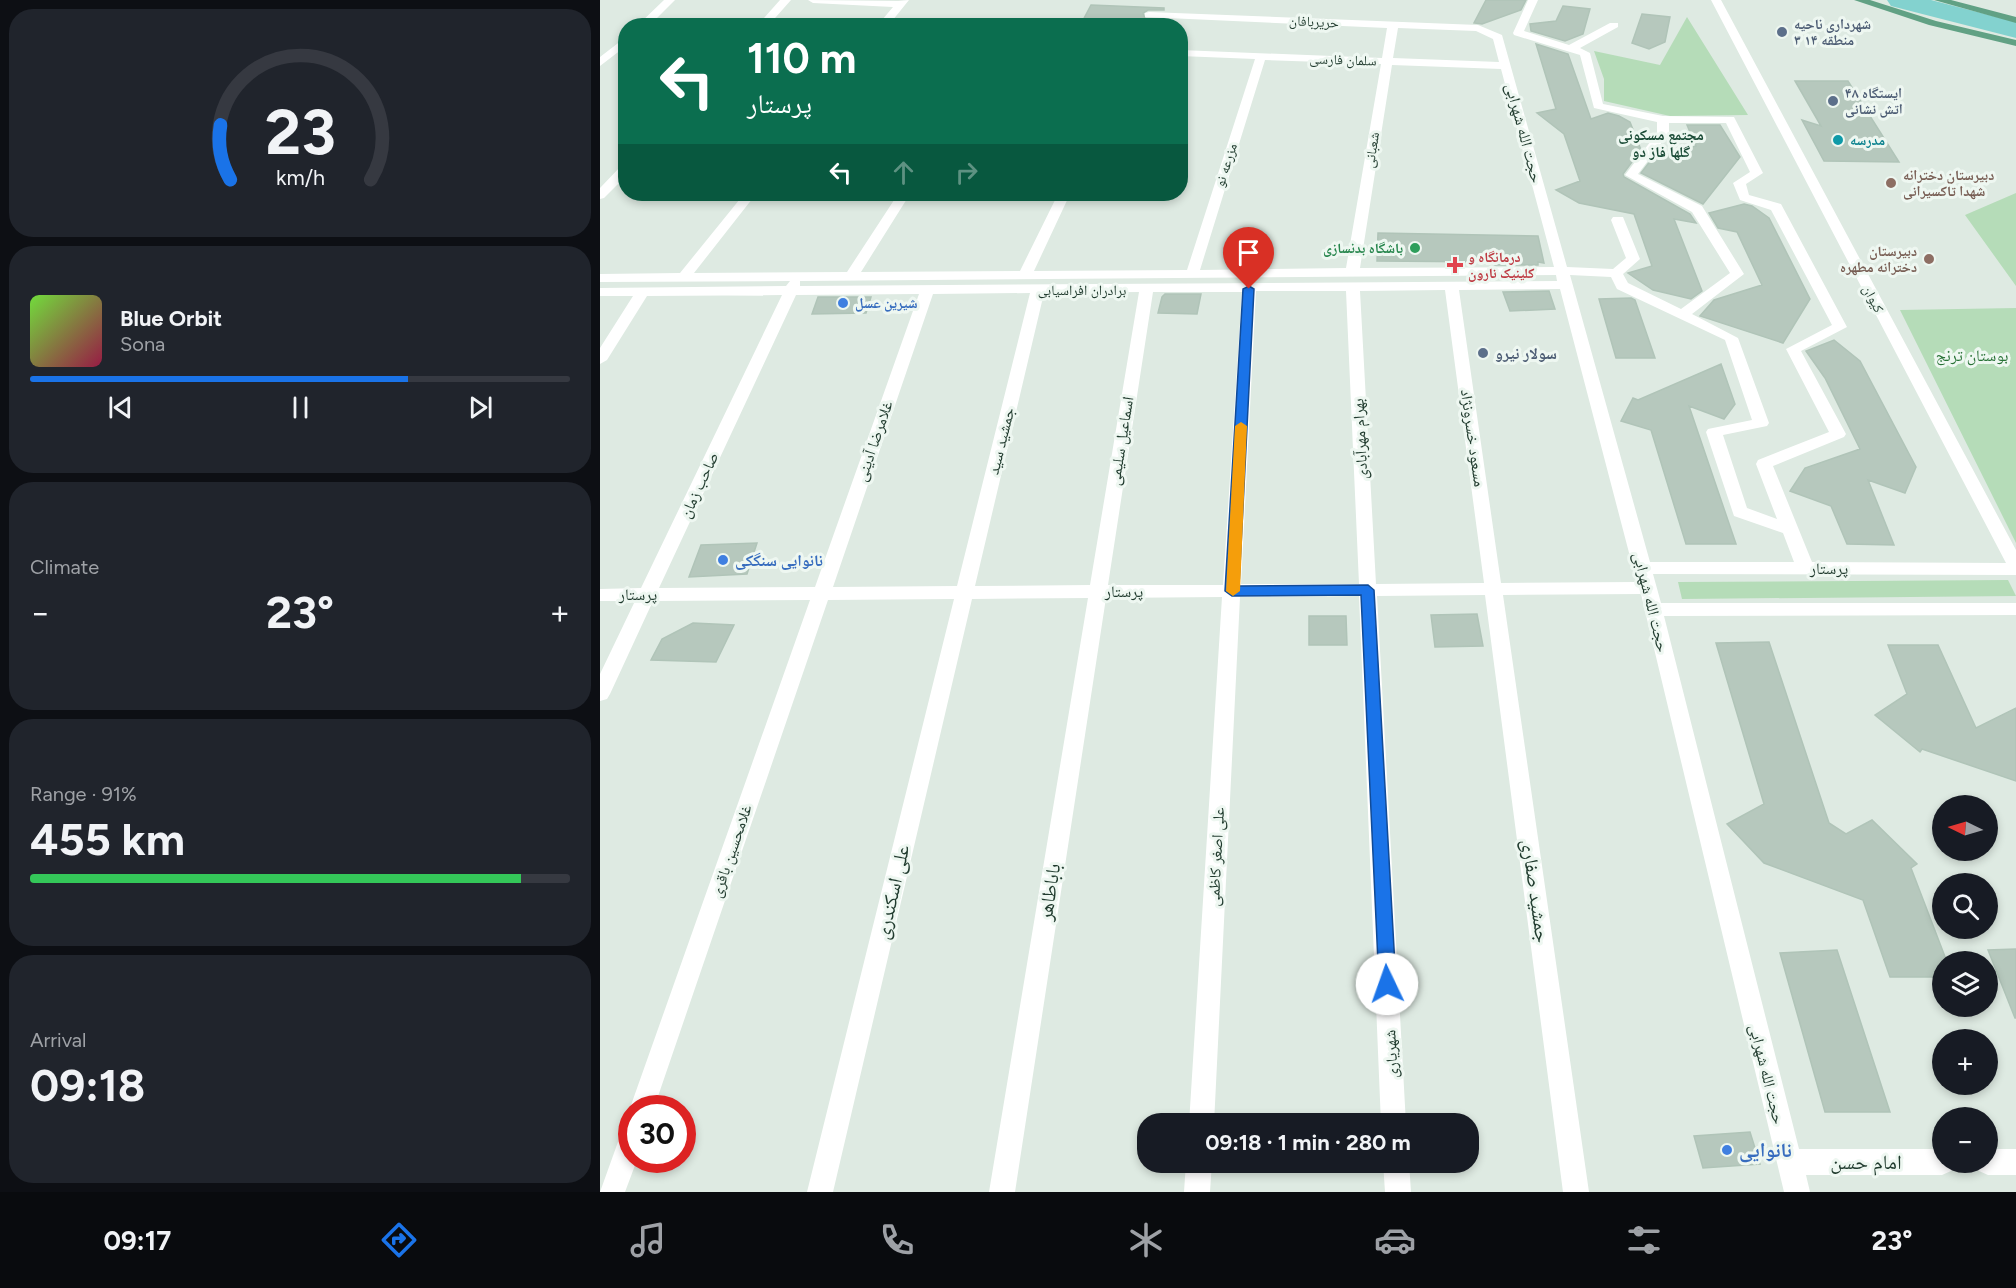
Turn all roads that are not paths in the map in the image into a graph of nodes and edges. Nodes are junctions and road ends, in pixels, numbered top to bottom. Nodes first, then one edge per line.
1 (670, 0) edge
2 (786, 0) edge
3 (813, 0) edge
4 (1533, 0) edge
5 (1716, 0) edge
6 (1859, 0) edge
7 (1939, 0) edge
8 (902, 2) edge
9 (651, 18) edge
10 (769, 18) edge
11 (889, 18) edge
12 (1147, 18) edge
13 (2016, 20) edge
14 (1393, 25) junction
15 (1614, 25) dead end
16 (1478, 28) joint
17 (2016, 43) edge
18 (618, 47) edge
19 (1570, 49) junction
20 (1188, 53) edge
21 (1261, 56) junction
22 (1387, 61) junction
23 (600, 63) edge
24 (1506, 66) junction
25 (1663, 120) junction
26 (618, 176) edge
27 (600, 195) edge
28 (744, 201) edge
29 (900, 201) edge
30 (1061, 201) edge
31 (1618, 220) dead end
32 (1616, 273) junction
33 (1192, 274) junction
34 (852, 275) junction
35 (1025, 275) junction
36 (684, 277) junction
37 (600, 278) edge
38 (1562, 278) junction
39 (1352, 281) junction
40 (795, 284) junction
41 (1452, 288) junction
42 (1249, 289) junction
43 (928, 290) junction
44 (1038, 290) junction
45 (1146, 290) junction
46 (643, 291) junction
47 (600, 292) edge
48 (1682, 315) junction
49 (600, 360) edge
50 (1789, 529) junction
51 (2016, 567) edge
52 (1804, 568) junction
53 (1645, 578) junction
54 (1495, 589) junction
55 (1368, 590) junction
56 (1097, 591) junction
57 (1232, 591) junction
58 (964, 592) junction
59 (821, 593) junction
60 (647, 594) junction
61 (600, 595) edge
62 (2016, 609) edge
63 (1653, 610) junction
64 (600, 694) edge
65 (647, 1095) edge
66 (1202, 1113) edge
67 (1393, 1113) edge
68 (1789, 1162) junction
69 (1932, 1162) edge
70 (1998, 1162) edge
71 (2016, 1162) edge
72 (619, 1173) edge
73 (1198, 1173) edge
74 (1397, 1173) edge
75 (612, 1192) edge
76 (820, 1192) edge
77 (1002, 1192) edge
78 (1197, 1192) edge
79 (1398, 1192) edge
80 (1576, 1192) edge
81 (1797, 1192) edge

1 - 9 street
2 - 10 street
3 - 8 street
4 - 19 street
5 - 51 street, کیوان
6 - 17 main road
7 - 13 main road
8 - 11 street
12 - 14 street, حریربافان
14 - 16 street, حریربافان
14 - 22 street, شعبانی
15 - 19 street
16 - 24 street, حجت الله شهرابی
18 - 23 street
19 - 25 street
20 - 21 street, سلمان فارسی
21 - 22 street, سلمان فارسی
21 - 33 street, مزرعه نو
22 - 24 street, سلمان فارسی
22 - 39 street, شعبانی
24 - 38 street, حجت الله شهرابی
25 - 48 street
25 - 50 street
26 - 27 street
28 - 36 street
29 - 34 street
30 - 35 street
31 - 32 street
32 - 38 street
32 - 48 street
33 - 35 street, برادران افراسیابی
33 - 39 street, برادران افراسیابی
34 - 35 street, برادران افراسیابی
34 - 40 street, برادران افراسیابی
36 - 37 street, برادران افراسیابی
36 - 40 street, برادران افراسیابی
38 - 39 street, برادران افراسیابی
38 - 41 street, برادران افراسیابی
38 - 53 street, حجت الله شهرابی
39 - 41 street, برادران افراسیابی
39 - 42 street, برادران افراسیابی
39 - 55 street, بهرام مهرآبادی
40 - 43 street, برادران افراسیابی
40 - 46 street, برادران افراسیابی
40 - 60 street, صاحب زمان
41 - 54 street, مسعود خسرونژاد
42 - 45 street, برادران افراسیابی
42 - 57 street, علی اصغر کاظمی
43 - 44 street, برادران افراسیابی
43 - 59 street, غلامرضا آدینی
44 - 45 street, برادران افراسیابی
44 - 58 street, جمشید سید
45 - 56 street, اسماعیل سلیمی
46 - 47 street, برادران افراسیابی
46 - 49 street
48 - 50 street
50 - 52 street
51 - 52 street, پرستار
52 - 53 street, پرستار
53 - 54 street, پرستار
53 - 63 street, حجت الله شهرابی
54 - 55 street, پرستار
54 - 80 street, جمشید صفاری
55 - 57 street, پرستار
55 - 67 street, شهریاری
56 - 57 street, پرستار
56 - 58 street, پرستار
56 - 77 street, باباطاهر
57 - 66 street, علی اصغر کاظمی
58 - 59 street, پرستار
58 - 76 street, علی اسکندری
59 - 60 street, پرستار
59 - 65 street, غلامحسین باقری
60 - 61 street, پرستار
60 - 64 street, صاحب زمان
62 - 63 street
63 - 68 street, حجت الله شهرابی
68 - 69 street, امام حسن
68 - 81 street, حجت الله شهرابی
70 - 71 street
72 - 75 street
73 - 78 street
74 - 79 street

